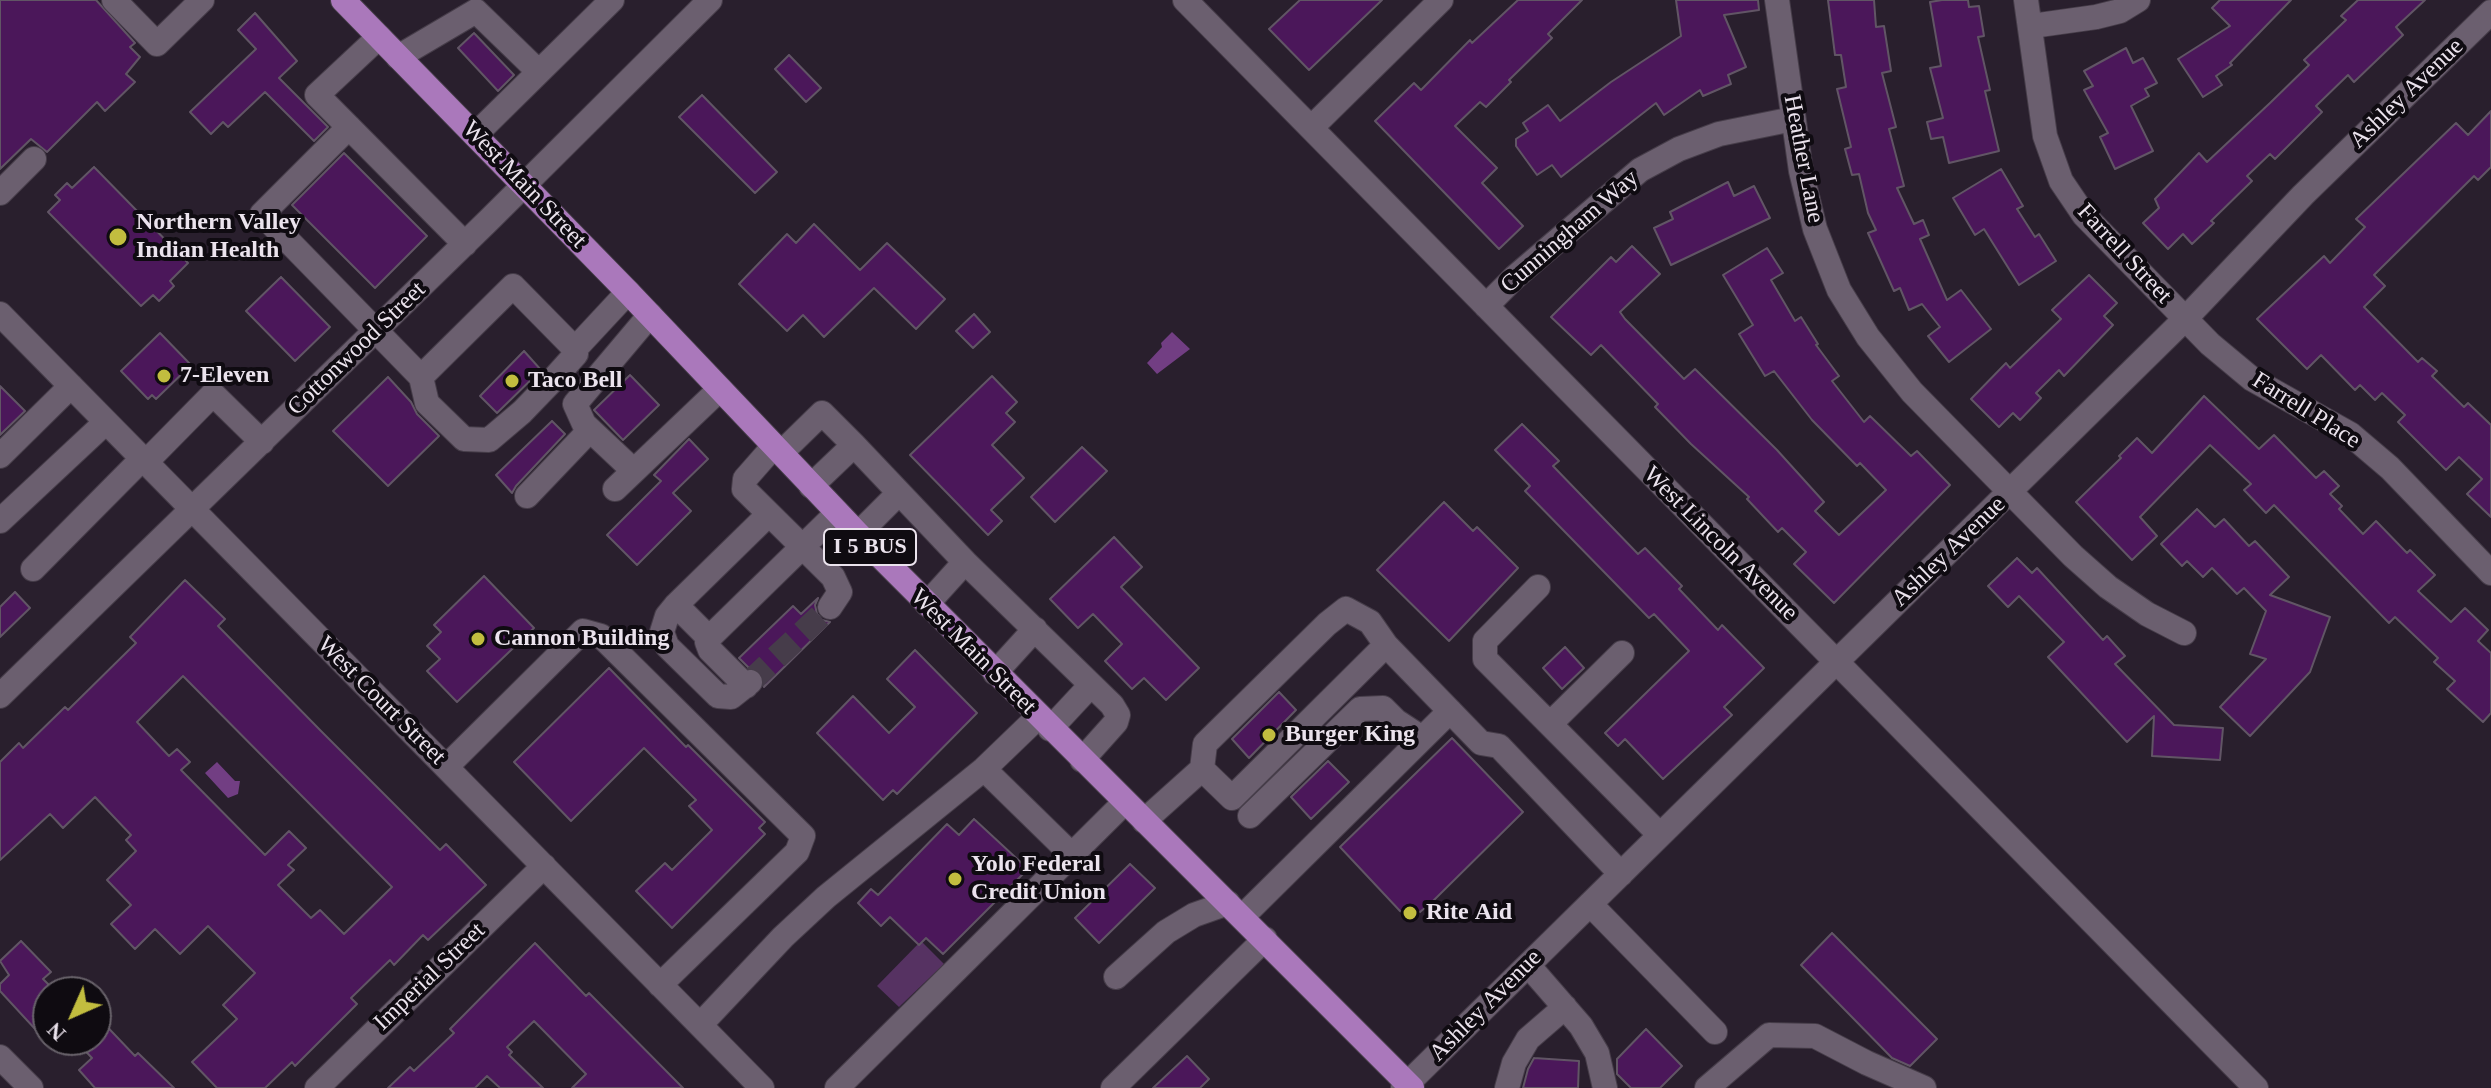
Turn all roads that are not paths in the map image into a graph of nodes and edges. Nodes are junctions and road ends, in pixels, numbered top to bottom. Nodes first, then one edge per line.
1 (114, 0) edge
2 (202, 0) edge
3 (343, 0) edge
4 (612, 0) edge
5 (710, 0) edge
6 (1185, 0) edge
7 (1441, 0) edge
8 (1777, 0) edge
9 (2026, 0) edge
10 (2138, 0) edge
11 (2491, 12) edge
12 (2032, 26) junction
13 (379, 37) junction
14 (398, 57) junction
15 (539, 72) junction
16 (1793, 119) junction
17 (349, 127) junction
18 (1311, 128) junction
19 (475, 135) junction
20 (34, 159) dead end
21 (524, 185) junction
22 (0, 193) edge
23 (465, 244) junction
24 (628, 292) junction
25 (1486, 306) junction
26 (0, 314) edge
27 (650, 315) junction
28 (2185, 319) junction
29 (375, 332) junction
30 (575, 349) junction
31 (421, 377) junction
32 (71, 386) junction
33 (720, 389) junction
34 (106, 422) junction
35 (590, 430) junction
36 (262, 442) junction
37 (854, 445) junction
38 (778, 450) junction
39 (0, 456) edge
40 (144, 461) junction
41 (634, 471) junction
42 (811, 486) junction
43 (615, 489) dead end
44 (2011, 491) junction
45 (899, 493) junction
46 (527, 496) dead end
47 (192, 509) junction
48 (837, 513) junction
49 (769, 514) junction
50 (0, 521) edge
51 (858, 534) junction
52 (802, 548) junction
53 (965, 562) junction
54 (33, 569) dead end
55 (2491, 573) edge
56 (1538, 587) dead end
57 (927, 604) junction
58 (676, 605) junction
59 (830, 607) dead end
60 (1035, 629) junction
61 (2184, 633) dead end
62 (709, 638) junction
63 (1386, 645) junction
64 (1622, 653) dead end
65 (1836, 662) junction
66 (995, 673) junction
67 (1091, 685) junction
68 (0, 696) edge
69 (1450, 711) junction
70 (1044, 723) junction
71 (1550, 724) junction
72 (1422, 738) junction
73 (1082, 760) junction
74 (446, 767) junction
75 (984, 769) junction
76 (1202, 769) junction
77 (1125, 802) junction
78 (1250, 816) dead end
79 (1144, 821) junction
80 (1660, 835) junction
81 (1072, 855) junction
82 (544, 866) junction
83 (1621, 874) junction
84 (1590, 904) junction
85 (1235, 910) junction
86 (1265, 939) junction
87 (1528, 965) junction
88 (1116, 977) dead end
89 (660, 985) junction
90 (1565, 1007) junction
91 (700, 1025) junction
92 (1715, 1032) dead end
93 (0, 1057) edge
94 (1407, 1086) edge
95 (31, 1088) edge
96 (317, 1088) edge
97 (762, 1088) edge
98 (837, 1088) edge
99 (1113, 1088) edge
100 (1507, 1088) edge
101 (1605, 1088) edge
102 (1707, 1088) edge
103 (1924, 1088) edge
104 (2256, 1088) edge

1 - 2 street
3 - 13 main road, West Main Street / I 5 BUS
4 - 15 street
5 - 21 street, Cottonwood Street
6 - 18 street, West Lincoln Avenue
7 - 18 street
8 - 16 street, Heather Lane
9 - 12 street, Farrell Street
10 - 12 street
11 - 28 street, Ashley Avenue
12 - 28 street, Farrell Street
13 - 14 main road, West Main Street / I 5 BUS
13 - 17 street
14 - 15 street
14 - 19 main road, West Main Street / I 5 BUS
15 - 19 street
16 - 25 street, Cunningham Way
16 - 44 street, Heather Lane
17 - 23 street
17 - 29 street
18 - 25 street, West Lincoln Avenue
19 - 21 main road, West Main Street / I 5 BUS
20 - 22 street
21 - 23 street, Cottonwood Street
21 - 24 main road, West Main Street / I 5 BUS
23 - 29 street, Cottonwood Street
24 - 27 main road, West Main Street / I 5 BUS
24 - 30 street
25 - 65 street, West Lincoln Avenue
26 - 32 street, West Court Street
27 - 33 main road, West Main Street / I 5 BUS
27 - 35 street
28 - 44 street, Ashley Avenue
28 - 55 street, Farrell Place
29 - 31 street
29 - 36 street, Cottonwood Street
30 - 31 street
30 - 31 street
32 - 34 street, West Court Street
32 - 39 street
33 - 38 main road, West Main Street / I 5 BUS
33 - 41 street
34 - 40 street, West Court Street
34 - 50 street
35 - 41 street
35 - 46 street
36 - 40 street
36 - 47 street, Cottonwood Street
37 - 38 street
37 - 42 street
37 - 45 street
38 - 42 main road, West Main Street / I 5 BUS
38 - 49 street
40 - 47 street, West Court Street
40 - 54 street
41 - 43 street
42 - 48 main road, West Main Street / I 5 BUS
44 - 61 street, Heather Lane
44 - 65 street, Ashley Avenue
45 - 51 street
45 - 53 street
47 - 68 street, Cottonwood Street
47 - 74 street, West Court Street
48 - 51 main road, West Main Street / I 5 BUS
48 - 52 street
49 - 52 street
49 - 58 street
51 - 57 main road, West Main Street / I 5 BUS
52 - 59 street
52 - 62 street
53 - 57 street
53 - 60 street
56 - 71 street
57 - 66 main road, West Main Street / I 5 BUS
58 - 62 street
58 - 62 street
60 - 66 street
60 - 67 street
63 - 69 street
63 - 76 street
63 - 76 street
64 - 71 street
65 - 80 street, Ashley Avenue
65 - 104 street, West Lincoln Avenue
66 - 70 main road, West Main Street / I 5 BUS
67 - 70 street
67 - 73 street
69 - 72 street
69 - 83 street
70 - 73 main road, West Main Street / I 5 BUS
70 - 75 street
71 - 80 street
72 - 78 street
72 - 85 street
73 - 77 main road, West Main Street / I 5 BUS
74 - 82 street, West Court Street
74 - 89 street
75 - 81 street
75 - 91 street
76 - 79 street
77 - 79 main road, West Main Street / I 5 BUS
77 - 81 street
79 - 85 main road, West Main Street / I 5 BUS
80 - 83 street, Ashley Avenue
81 - 98 street
82 - 89 street, West Court Street
82 - 96 street, Imperial Street
83 - 84 street, Ashley Avenue
84 - 87 street, Ashley Avenue
84 - 92 street
85 - 86 main road, West Main Street / I 5 BUS
85 - 88 street
86 - 94 main road, West Main Street / I 5 BUS
86 - 99 street
87 - 90 street
87 - 94 street, Ashley Avenue
89 - 91 street, West Court Street
90 - 100 street
90 - 101 street
91 - 97 street, West Court Street
93 - 95 street
102 - 103 street

